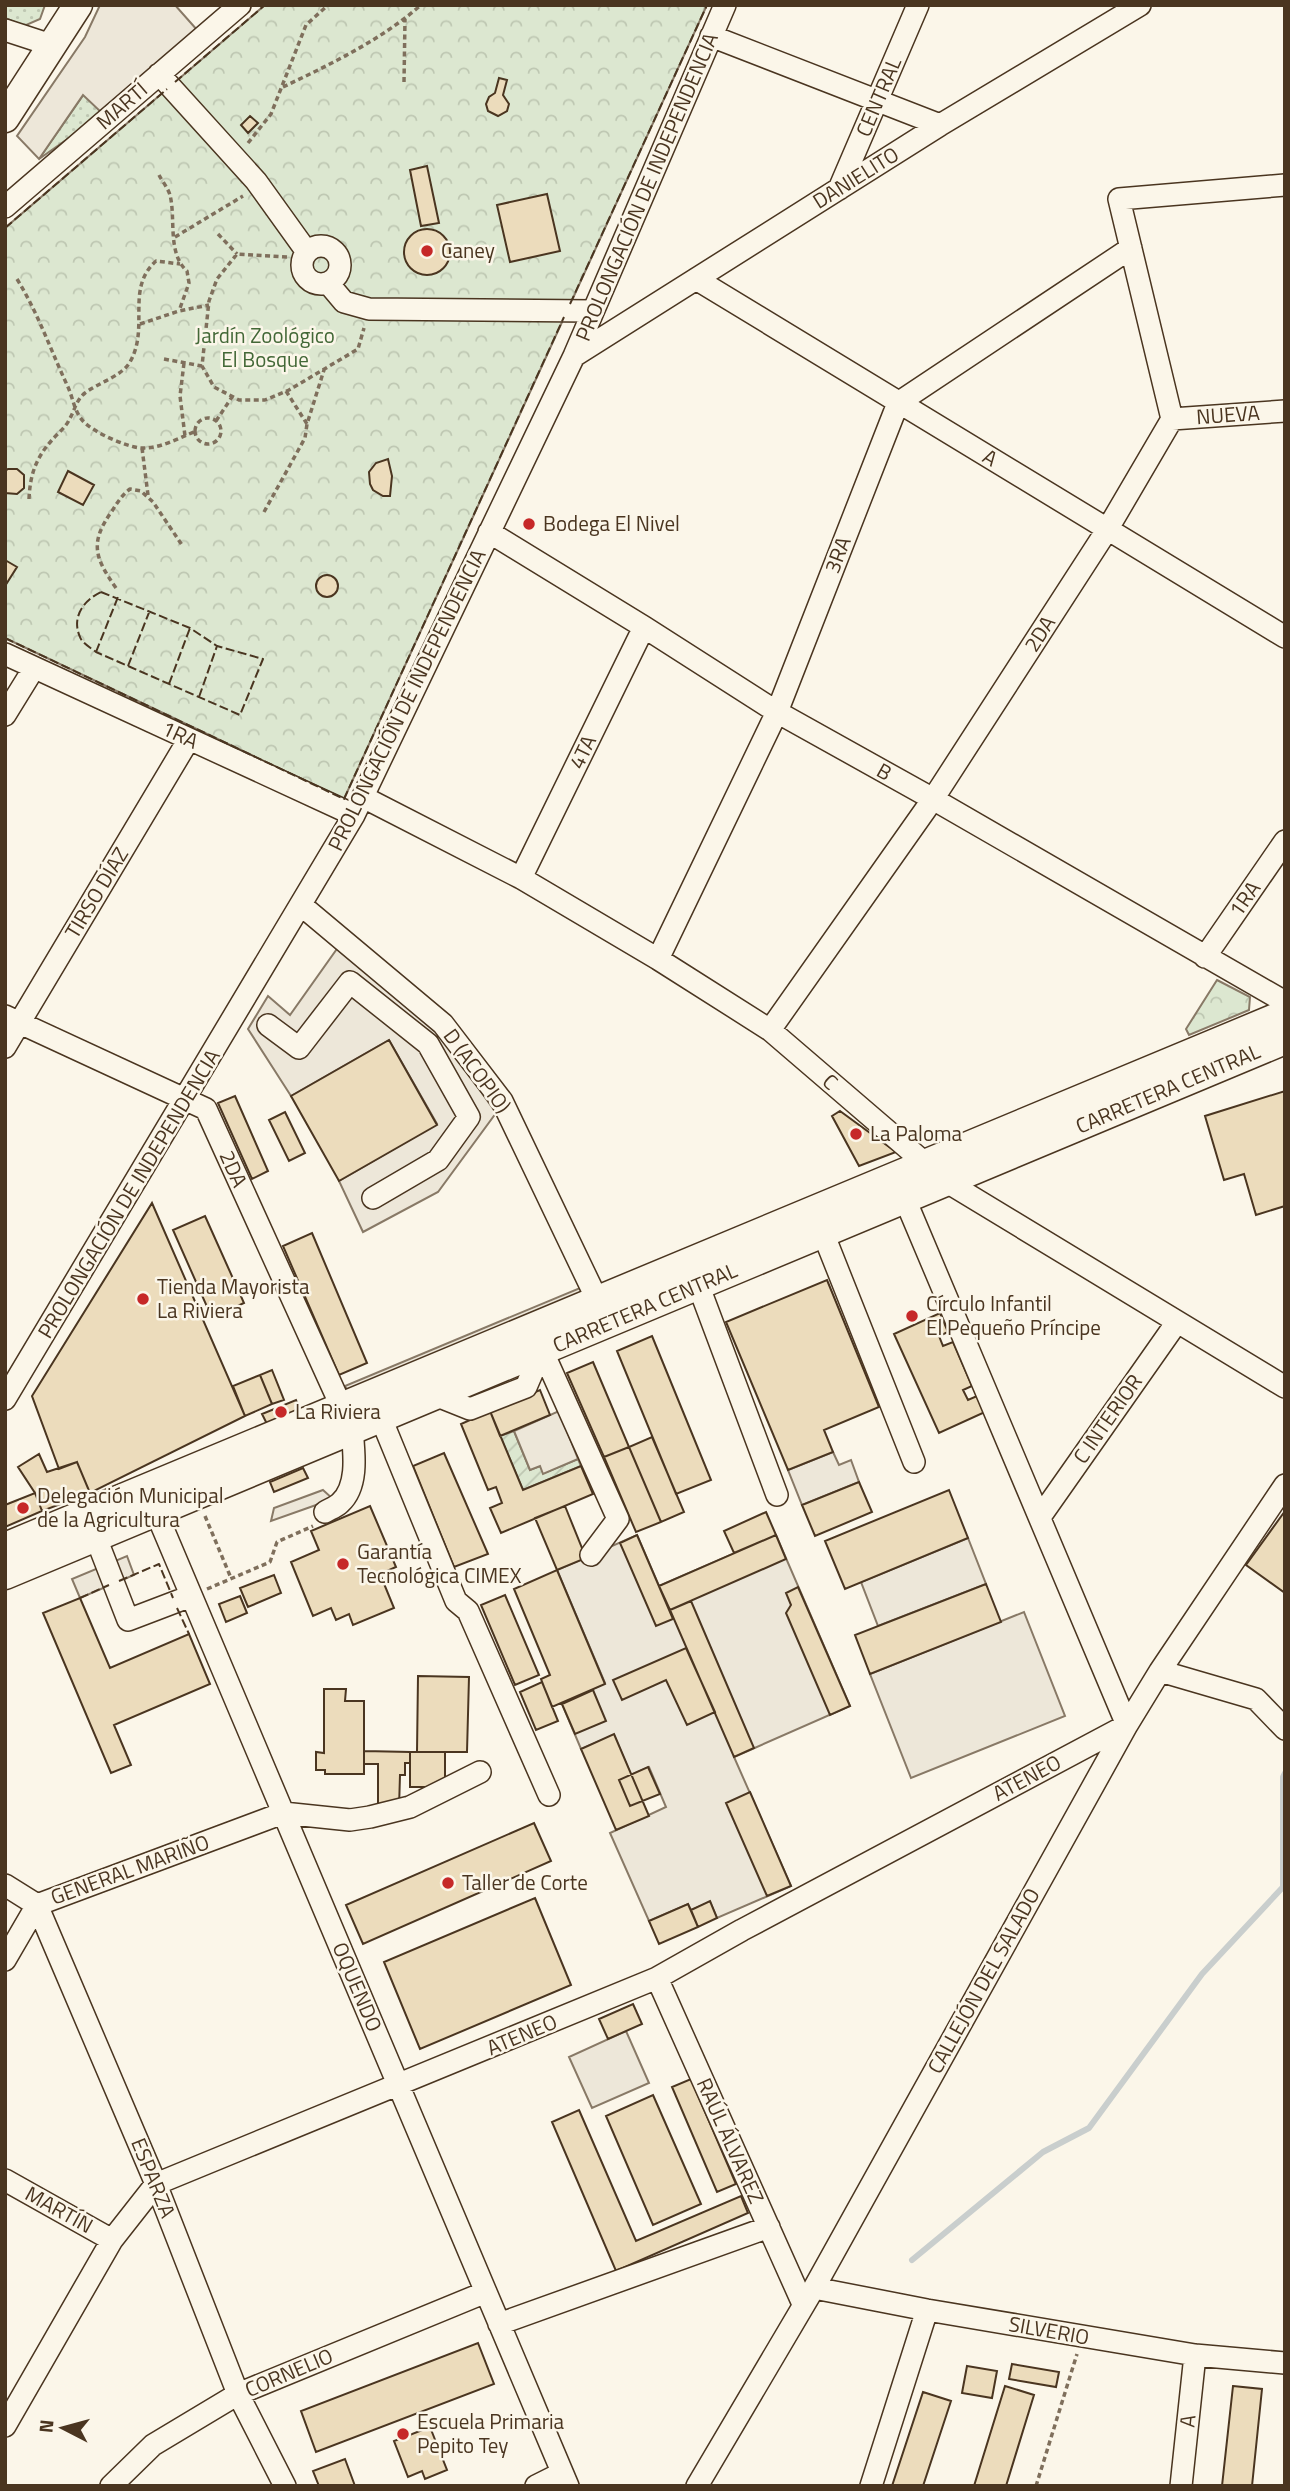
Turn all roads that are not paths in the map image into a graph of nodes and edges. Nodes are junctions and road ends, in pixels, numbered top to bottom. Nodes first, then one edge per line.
1 (58, 5) edge
2 (78, 5) edge
3 (240, 5) edge
4 (724, 5) edge
5 (918, 5) edge
6 (1140, 5) edge
7 (5, 30) edge
8 (711, 36) junction
9 (45, 43) junction
10 (159, 74) junction
11 (5, 86) edge
12 (877, 100) junction
13 (5, 118) edge
14 (940, 125) junction
15 (1285, 185) edge
16 (839, 189) junction
17 (5, 207) edge
18 (1131, 248) junction
19 (305, 255) junction
20 (696, 279) junction
21 (328, 283) junction
22 (593, 312) junction
23 (574, 356) junction
24 (898, 403) junction
25 (1285, 411) edge
26 (1172, 419) junction
27 (1107, 530) junction
28 (489, 532) junction
29 (644, 627) junction
30 (1285, 637) edge
31 (5, 654) edge
32 (34, 668) junction
33 (777, 712) junction
34 (5, 715) edge
35 (189, 739) junction
36 (933, 799) junction
37 (358, 806) junction
38 (1285, 841) edge
39 (521, 878) junction
40 (301, 905) junction
41 (353, 949) junction
42 (1205, 957) junction
43 (658, 959) junction
44 (350, 982) junction
45 (1285, 1002) edge
46 (1285, 1014) edge
47 (13, 1019) edge
48 (268, 1025) dead end
49 (770, 1030) junction
50 (1285, 1040) edge
51 (5, 1047) edge
52 (186, 1100) junction
53 (936, 1173) junction
54 (900, 1188) junction
55 (373, 1198) dead end
56 (823, 1233) junction
57 (694, 1274) junction
58 (603, 1312) junction
59 (1177, 1322) junction
60 (542, 1350) junction
61 (13, 1370) edge
62 (1285, 1387) edge
63 (5, 1399) edge
64 (376, 1406) junction
65 (346, 1419) junction
66 (914, 1462) dead end
67 (1284, 1488) edge
68 (777, 1495) dead end
69 (151, 1501) junction
70 (1040, 1517) junction
71 (319, 1519) road end
72 (91, 1525) junction
73 (5, 1547) edge
74 (591, 1555) dead end
75 (5, 1575) edge
76 (191, 1595) junction
77 (1160, 1671) junction
78 (1127, 1725) junction
79 (1285, 1729) edge
80 (480, 1772) dead end
81 (549, 1796) dead end
82 (283, 1813) junction
83 (5, 1885) edge
84 (37, 1905) junction
85 (5, 1960) edge
86 (657, 1978) junction
87 (398, 2086) junction
88 (5, 2180) edge
89 (156, 2184) junction
90 (769, 2227) junction
91 (112, 2240) junction
92 (486, 2292) junction
93 (809, 2296) junction
94 (927, 2310) junction
95 (499, 2324) junction
96 (1195, 2355) junction
97 (1285, 2363) edge
98 (238, 2394) junction
99 (5, 2426) edge
100 (565, 2479) edge
101 (111, 2486) edge
102 (285, 2486) edge
103 (536, 2486) edge
104 (697, 2486) edge
105 (871, 2486) edge
106 (1181, 2486) edge

1 - 9 main road
2 - 9 main road
3 - 10 street, MARTÍ
4 - 8 street, PROLONGACIÓN DE INDEPENDENCIA
5 - 12 street, CENTRAL
6 - 14 street, DANIELITO
7 - 9 street
8 - 12 street
8 - 22 street, PROLONGACIÓN DE INDEPENDENCIA
9 - 11 main road
9 - 13 main road
10 - 17 street, MARTÍ
10 - 19 street
12 - 14 street
12 - 16 street, CENTRAL
14 - 16 street, DANIELITO
15 - 18 street
16 - 20 street, DANIELITO
18 - 24 street
18 - 26 street
19 - 21 street
19 - 21 street
20 - 23 street, DANIELITO
20 - 24 street, A
21 - 22 street
22 - 23 street, PROLONGACIÓN DE INDEPENDENCIA
23 - 28 street, PROLONGACIÓN DE INDEPENDENCIA
24 - 27 street, A
24 - 33 street, 3RA
25 - 26 street, NUEVA
26 - 27 street, 2DA
27 - 30 street, A
27 - 36 street, 2DA
28 - 29 street, B
28 - 37 street, PROLONGACIÓN DE INDEPENDENCIA
29 - 33 street, B
29 - 39 street, 4TA
31 - 32 street, 1RA
32 - 34 street
32 - 35 street, 1RA
33 - 36 street, B
33 - 43 street, 3RA
35 - 37 street, 1RA
35 - 47 street, TIRSO DÍAZ
36 - 42 street, B
36 - 49 street, 2DA
37 - 39 street, C
37 - 40 street, PROLONGACIÓN DE INDEPENDENCIA
38 - 42 street, 1RA
39 - 43 street, C
40 - 41 street, D (ACOPIO)
40 - 52 street, PROLONGACIÓN DE INDEPENDENCIA
41 - 44 street
41 - 58 street, D (ACOPIO)
42 - 45 street, B
43 - 49 street, C
44 - 48 street
44 - 55 street
46 - 53 main road, CARRETERA CENTRAL
47 - 51 street, TIRSO DÍAZ
47 - 52 street, 2DA
49 - 53 street, C
50 - 53 main road, CARRETERA CENTRAL
52 - 61 street, PROLONGACIÓN DE INDEPENDENCIA
52 - 65 street, 2DA
53 - 54 main road, CARRETERA CENTRAL
53 - 59 street, C
54 - 56 main road, CARRETERA CENTRAL
54 - 57 main road, CARRETERA CENTRAL
54 - 70 street
56 - 57 main road, CARRETERA CENTRAL
56 - 66 street
57 - 58 main road, CARRETERA CENTRAL
57 - 68 street
58 - 60 main road, CARRETERA CENTRAL
58 - 64 main road, CARRETERA CENTRAL
59 - 62 street, C
59 - 70 street, C INTERIOR
60 - 64 main road, CARRETERA CENTRAL
60 - 74 street
61 - 63 street, PROLONGACIÓN DE INDEPENDENCIA
64 - 65 main road, CARRETERA CENTRAL
64 - 81 street
65 - 69 main road, CARRETERA CENTRAL
65 - 71 street
67 - 77 street, CALLEJÓN DEL SALADO
69 - 72 main road, CARRETERA CENTRAL
69 - 76 street, OQUENDO
70 - 78 street
72 - 73 main road, CARRETERA CENTRAL
72 - 75 main road, CARRETERA CENTRAL
72 - 76 street
76 - 82 street, OQUENDO
77 - 78 street, CALLEJÓN DEL SALADO
77 - 79 street
78 - 86 street, ATENEO
78 - 93 street, CALLEJÓN DEL SALADO
80 - 82 street
82 - 84 street, GENERAL MARIÑO
82 - 87 street, OQUENDO
83 - 84 street
84 - 85 street, GENERAL MARIÑO
84 - 89 street, ESPARZA
86 - 87 street, ATENEO
86 - 90 street, RAÚL ÁLVAREZ
87 - 89 street, ATENEO
87 - 92 street, OQUENDO
88 - 91 street, MARTÍN
89 - 91 street, ATENEO
89 - 98 street, ESPARZA
90 - 93 street, RAÚL ÁLVAREZ
90 - 95 street
91 - 99 street, ATENEO
92 - 95 street, OQUENDO
92 - 98 street, CORNELIO
93 - 94 street, SILVERIO
93 - 104 street, CALLEJÓN DEL SALADO
94 - 96 street, SILVERIO
94 - 105 street
95 - 100 street, OQUENDO
96 - 97 street, SILVERIO
96 - 106 street, A
98 - 101 street, CORNELIO
98 - 102 street, ESPARZA
100 - 103 street

